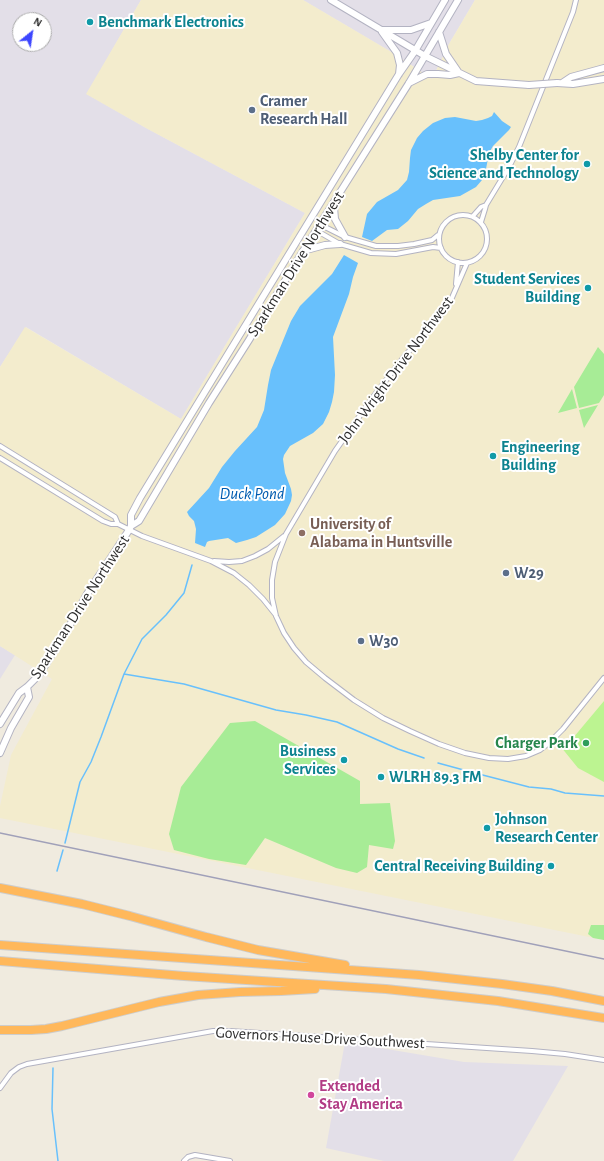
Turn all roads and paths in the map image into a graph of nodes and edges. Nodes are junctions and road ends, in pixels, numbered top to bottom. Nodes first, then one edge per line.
1 (332, 0) edge
2 (445, 0) edge
3 (458, 0) edge
4 (576, 0) edge
5 (431, 23) junction
6 (382, 30) junction
7 (439, 32) junction
8 (415, 50) junction
9 (425, 56) junction
10 (604, 68) edge
11 (459, 73) junction
12 (399, 74) junction
13 (604, 78) edge
14 (409, 83) junction
15 (560, 83) junction
16 (334, 202) junction
17 (486, 205) junction
18 (472, 216) junction
19 (310, 222) junction
20 (481, 222) junction
21 (318, 227) junction
22 (438, 235) junction
23 (345, 237) junction
24 (340, 244) junction
25 (441, 248) junction
26 (303, 251) junction
27 (458, 262) junction
28 (467, 263) junction
29 (456, 288) junction
30 (0, 446) edge
31 (0, 458) edge
32 (118, 524) junction
33 (130, 528) junction
34 (286, 534) junction
35 (211, 561) junction
36 (276, 616) junction
37 (604, 678) edge
38 (27, 688) junction
39 (0, 724) edge
40 (0, 753) edge
41 (0, 886) edge
42 (0, 944) edge
43 (0, 961) edge
44 (377, 971) junction
45 (346, 987) junction
46 (604, 1001) edge
47 (604, 1018) edge
48 (0, 1030) edge
49 (604, 1060) edge
50 (0, 1088) edge
51 (184, 1161) edge
52 (230, 1161) edge

1 - 6 main road
2 - 5 main road, Sparkman Drive Northwest
3 - 7 main road, Sparkman Drive Northwest
4 - 17 street
5 - 6 main road
5 - 8 main road, Sparkman Drive Northwest
6 - 8 main road
6 - 12 main road
7 - 9 main road, Sparkman Drive Northwest
7 - 11 main road
8 - 9 main road
8 - 12 main road, Sparkman Drive Northwest
9 - 11 main road
9 - 14 main road, Sparkman Drive Northwest
10 - 15 main road
11 - 14 main road
11 - 15 main road, bridge
12 - 19 main road, Sparkman Drive Northwest
13 - 15 main road
14 - 16 main road, Sparkman Drive Northwest
16 - 21 main road, Sparkman Drive Northwest
16 - 23 main road
17 - 18 street
17 - 20 street
18 - 20 street
18 - 22 street
19 - 21 street
19 - 33 main road, Sparkman Drive Northwest
20 - 28 street
21 - 23 street
21 - 24 street
21 - 26 main road, Sparkman Drive Northwest
22 - 23 street
22 - 25 street
24 - 25 street
24 - 26 main road
25 - 27 street
26 - 33 main road, Sparkman Drive Northwest
27 - 28 street
27 - 29 street, John Wright Drive Northwest
28 - 29 street, John Wright Drive Northwest
29 - 34 street, John Wright Drive Northwest
30 - 32 street
31 - 32 street
32 - 33 street
33 - 35 street
33 - 38 main road, Sparkman Drive Northwest
34 - 35 street
34 - 36 street, John Wright Drive Northwest
35 - 36 street
36 - 37 street, John Wright Drive Northwest
38 - 39 main road, Sparkman Drive Northwest
38 - 40 main road, Sparkman Drive Northwest
41 - 44 highway
42 - 44 highway
43 - 45 highway
44 - 46 highway
45 - 47 highway
45 - 48 highway
49 - 50 street, Governors House Drive Southwest
51 - 52 street

